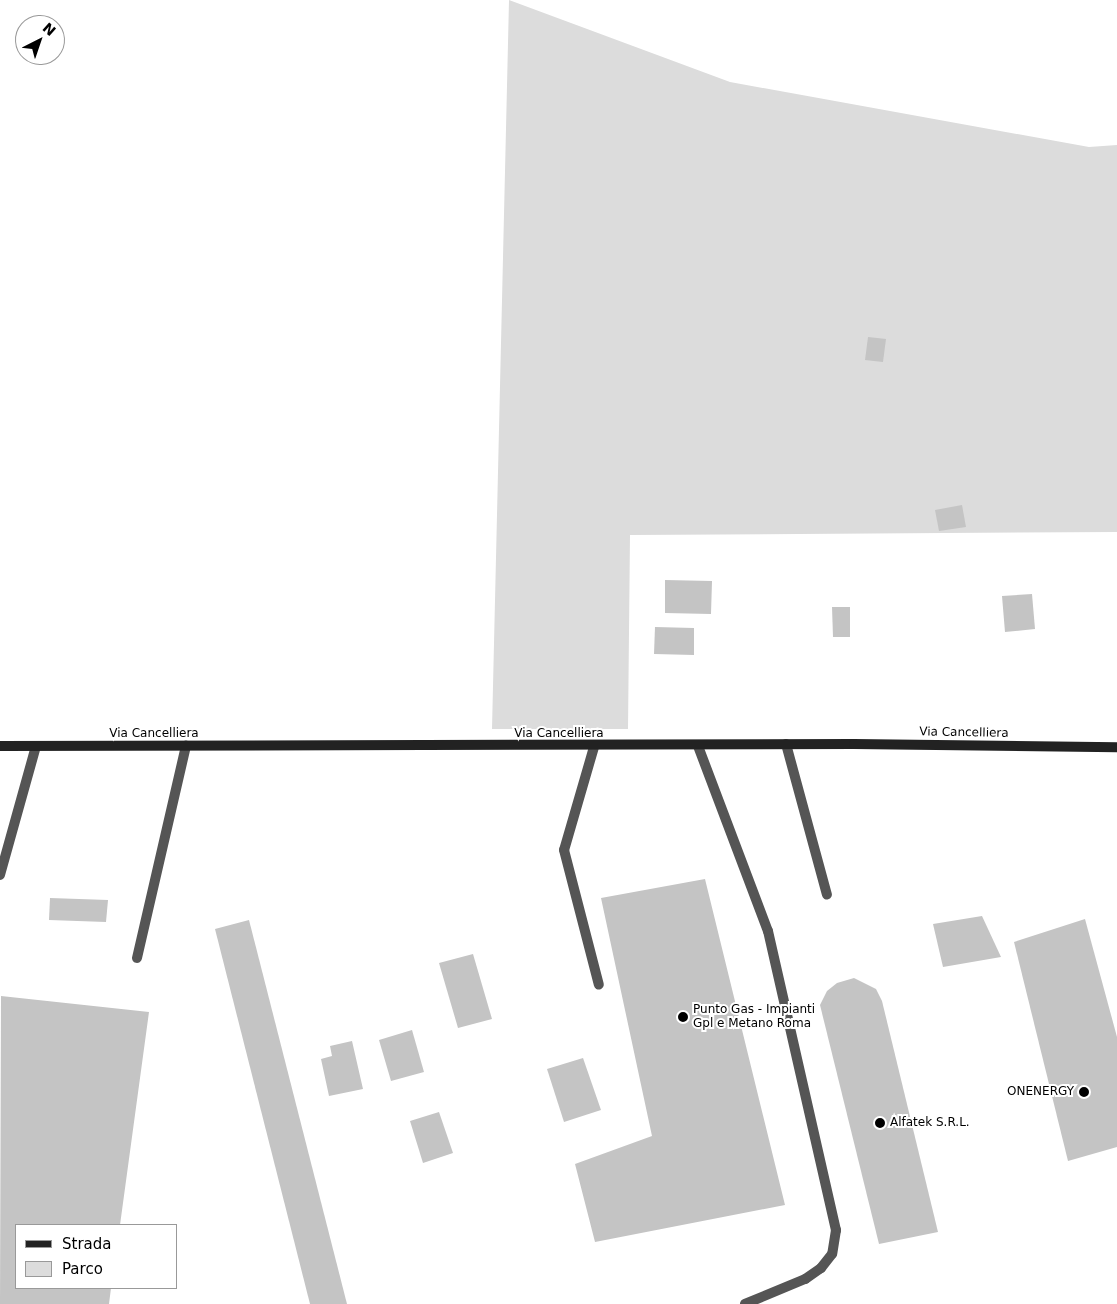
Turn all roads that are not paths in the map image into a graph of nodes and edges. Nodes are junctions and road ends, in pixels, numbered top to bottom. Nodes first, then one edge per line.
1 (786, 744) junction
2 (0, 746) edge
3 (36, 746) junction
4 (186, 746) junction
5 (698, 746) junction
6 (594, 747) junction
7 (1116, 749) edge
8 (0, 875) edge
9 (827, 895) dead end
10 (137, 958) dead end
11 (599, 985) dead end
12 (745, 1304) edge

1 - 5 street, Via Cancelliera
1 - 7 street, Via Cancelliera
1 - 9 street
2 - 3 street, Via Cancelliera
3 - 4 street, Via Cancelliera
3 - 8 street
4 - 6 street, Via Cancelliera
4 - 10 street
5 - 6 street, Via Cancelliera
5 - 12 street
6 - 11 street

